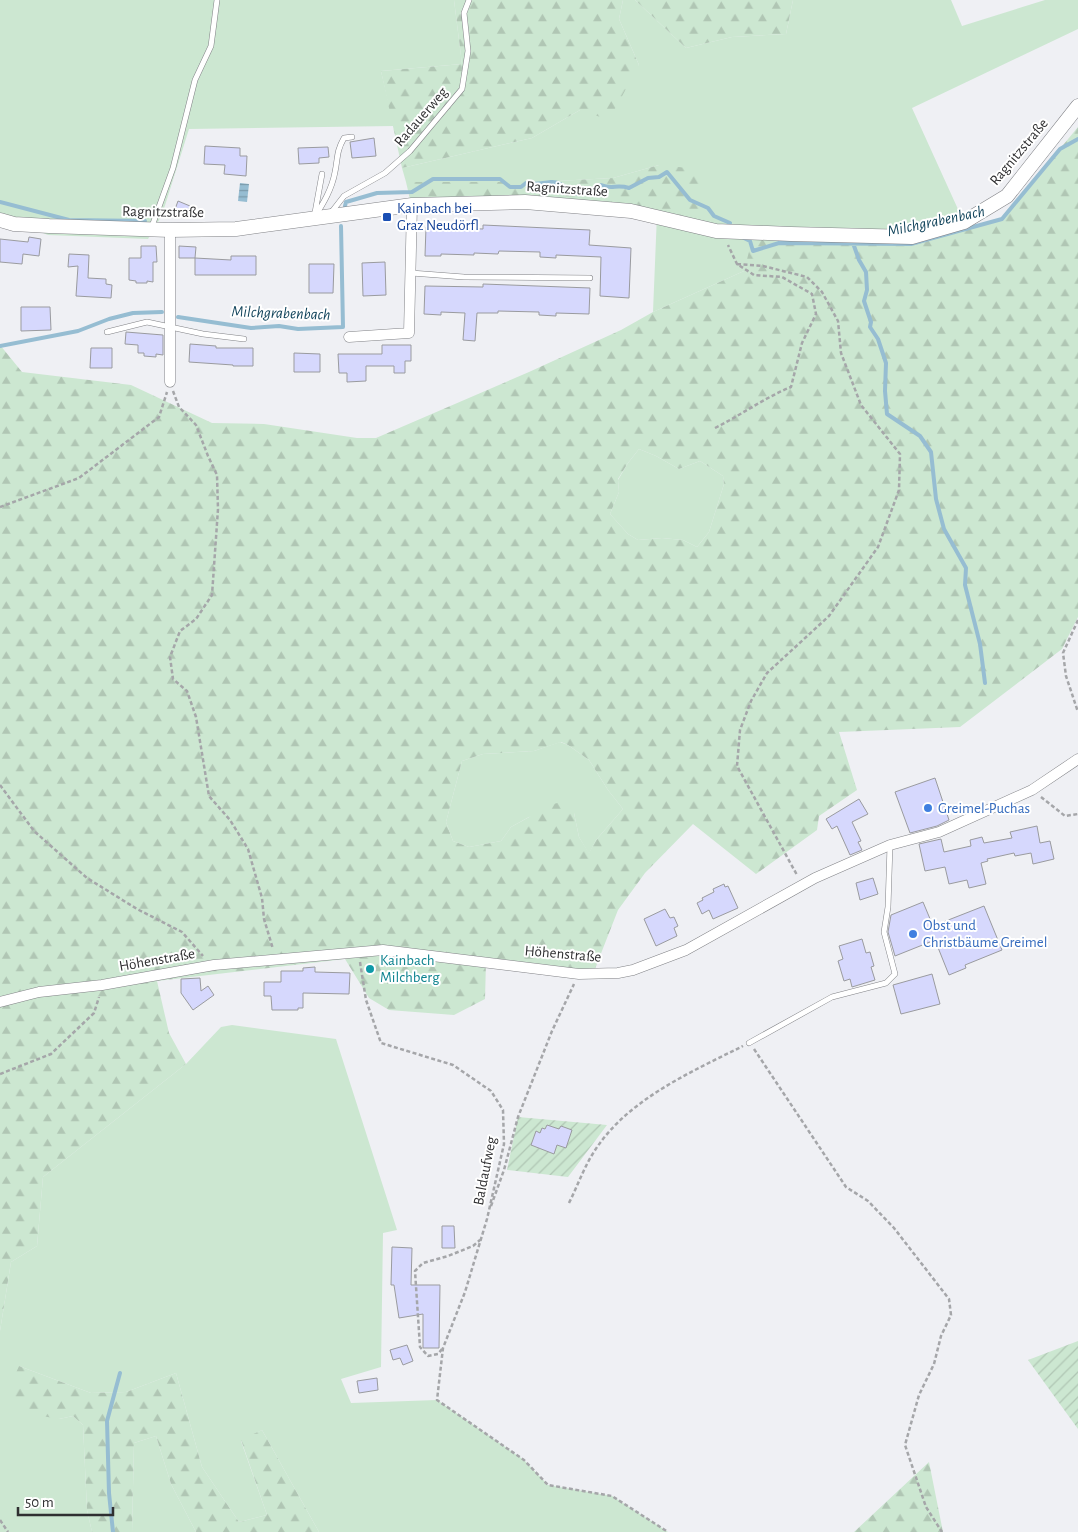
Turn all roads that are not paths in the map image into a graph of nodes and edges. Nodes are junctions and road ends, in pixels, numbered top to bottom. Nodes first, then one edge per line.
1 (217, 0) edge
2 (469, 0) edge
3 (1078, 106) edge
4 (352, 137) dead end
5 (322, 174) dead end
6 (412, 205) junction
7 (321, 218) junction
8 (0, 220) edge
9 (151, 229) junction
10 (170, 230) junction
11 (411, 273) junction
12 (590, 278) dead end
13 (170, 328) junction
14 (106, 332) dead end
15 (349, 337) dead end
16 (244, 340) dead end
17 (170, 382) road end
18 (1078, 759) edge
19 (890, 845) junction
20 (0, 1002) edge
21 (749, 1042) road end

1 - 9 lane
2 - 7 lane, Radauerweg
3 - 6 main road, Ragnitzstraße
4 - 7 lane
5 - 7 lane
6 - 7 main road, Ragnitzstraße
6 - 11 street
7 - 10 main road, Ragnitzstraße
8 - 9 main road, Ragnitzstraße
9 - 10 main road, Ragnitzstraße
10 - 13 street
11 - 12 lane
11 - 15 street
13 - 14 lane
13 - 16 lane
13 - 17 street
18 - 19 street, Höhenstraße
19 - 20 street, Höhenstraße
19 - 21 lane

